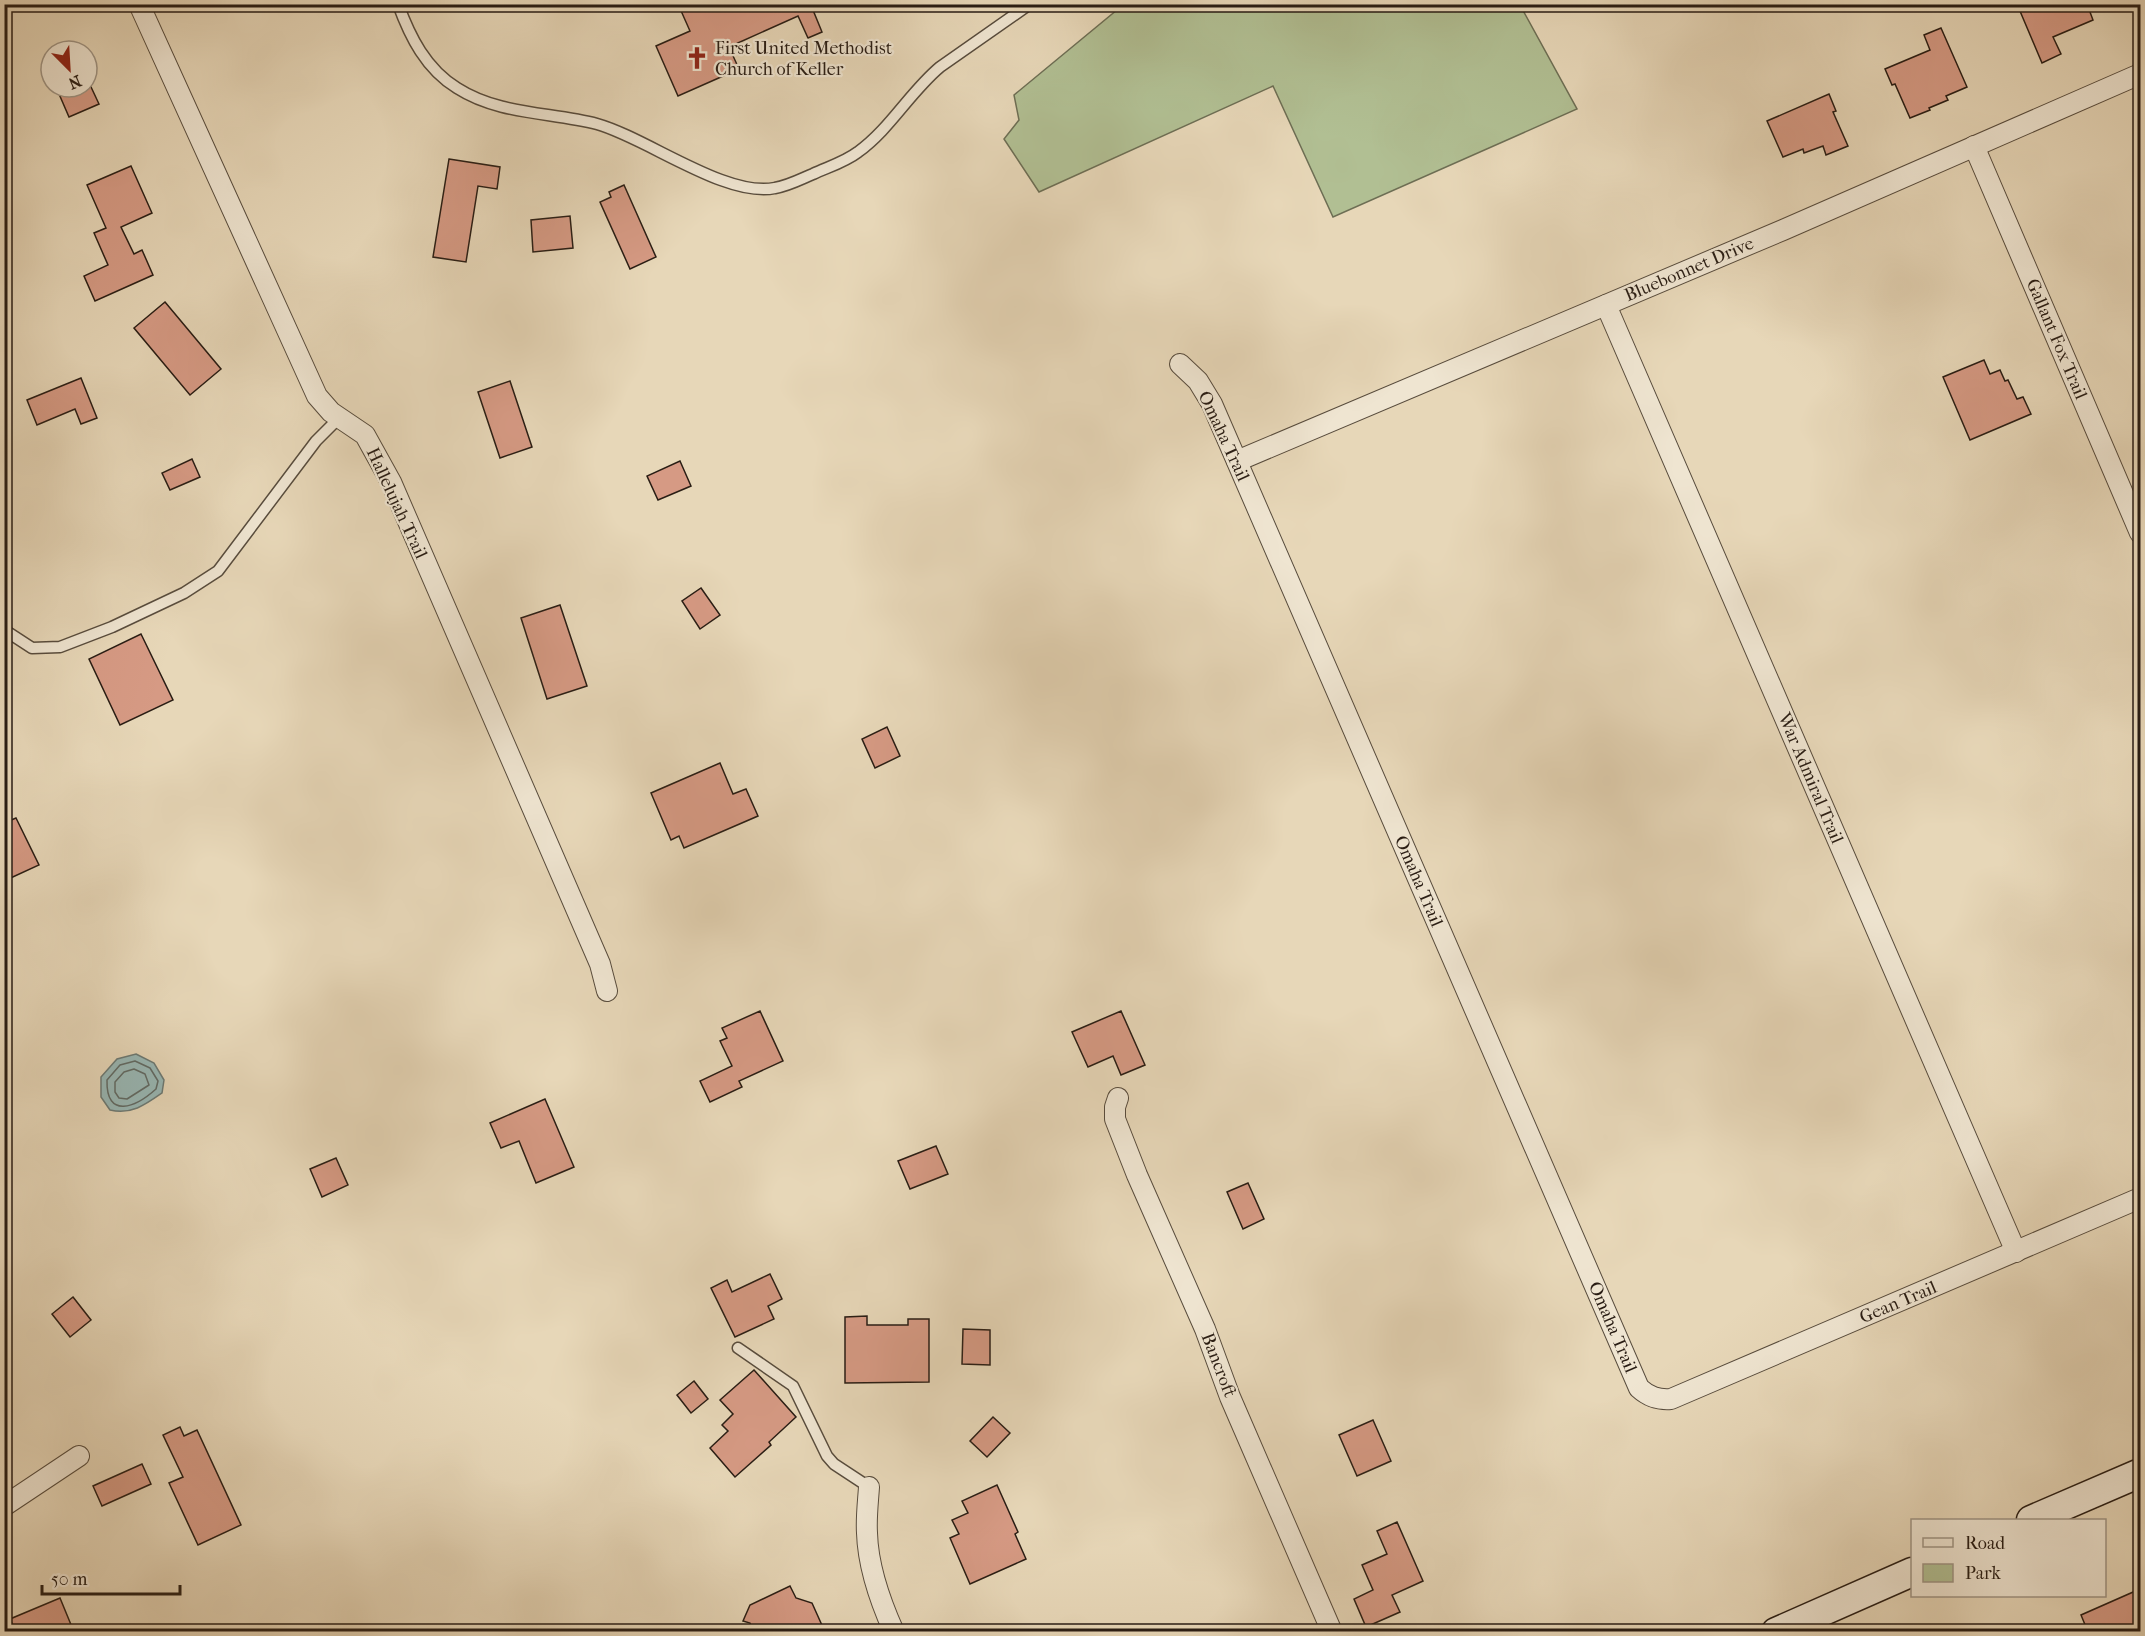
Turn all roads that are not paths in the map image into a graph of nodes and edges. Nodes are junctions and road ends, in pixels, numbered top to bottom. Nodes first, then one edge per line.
1 (139, 4) edge
2 (398, 4) edge
3 (1030, 4) edge
4 (2140, 74) edge
5 (1974, 146) junction
6 (1606, 305) junction
7 (1180, 364) dead end
8 (340, 417) junction
9 (1237, 462) junction
10 (2140, 533) edge
11 (9, 633) dead end
12 (607, 991) dead end
13 (1118, 1098) dead end
14 (2140, 1198) edge
15 (2016, 1251) junction
16 (738, 1348) dead end
17 (1654, 1398) joint
18 (80, 1456) dead end
19 (2140, 1473) edge
20 (869, 1486) joint
21 (4, 1506) edge
22 (2036, 1519) edge
23 (1911, 1572) edge
24 (894, 1632) edge
25 (1332, 1632) edge
26 (1776, 1632) edge

1 - 8 street, Hallelujah Trail
2 - 3 lane
4 - 5 street, Bluebonnet Drive
5 - 6 street, Bluebonnet Drive
5 - 10 street, Gallant Fox Trail
6 - 9 street, Bluebonnet Drive
6 - 15 street, War Admiral Trail
7 - 9 street, Omaha Trail
8 - 11 lane
8 - 12 street, Hallelujah Trail
9 - 17 street, Omaha Trail
13 - 25 street, Bancroft
14 - 15 street, Gean Trail
15 - 17 street, Gean Trail
16 - 20 lane
18 - 21 street
19 - 22 street
20 - 24 street
23 - 26 street

